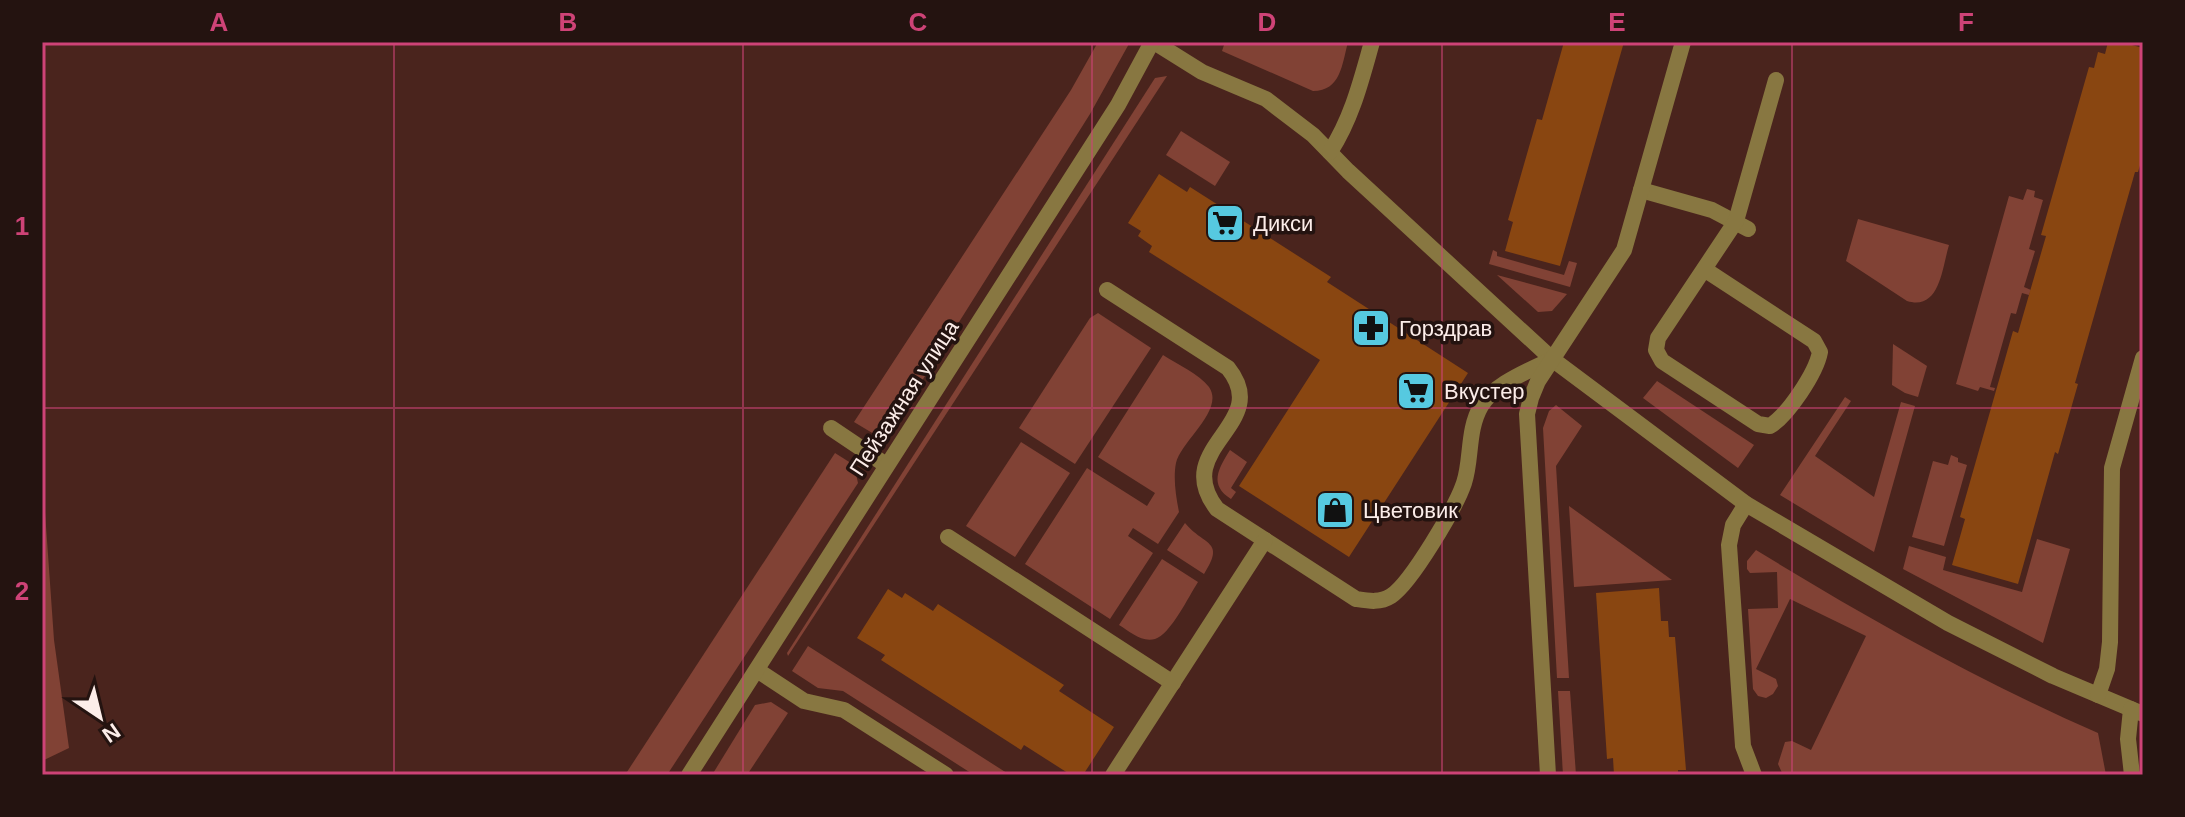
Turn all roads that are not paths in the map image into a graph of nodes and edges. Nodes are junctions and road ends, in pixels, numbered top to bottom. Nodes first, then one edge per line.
1 (1153, 42) edge
2 (1372, 42) edge
3 (1683, 42) edge
4 (1776, 80) dead end
5 (1330, 152) junction
6 (1641, 190) junction
7 (1742, 225) junction
8 (1704, 269) junction
9 (1107, 290) dead end
10 (2143, 358) edge
11 (1552, 359) junction
12 (831, 428) dead end
13 (886, 465) junction
14 (1746, 504) junction
15 (948, 537) dead end
16 (1265, 540) junction
17 (757, 670) junction
18 (1173, 683) junction
19 (2098, 695) junction
20 (2137, 712) edge
21 (689, 775) edge
22 (946, 775) edge
23 (1113, 775) edge
24 (1548, 775) edge
25 (1754, 775) edge
26 (2132, 775) edge

1 - 5 street
1 - 13 street, Пейзажная улица
2 - 5 street
3 - 6 street
4 - 7 street
5 - 11 street
6 - 7 street
6 - 11 street
7 - 8 street
8 - 8 street
9 - 16 street
10 - 19 street
11 - 14 street
11 - 16 street
11 - 24 street
12 - 13 street
13 - 17 street, Пейзажная улица
14 - 19 street
14 - 25 street
15 - 18 street
16 - 18 street
17 - 21 street, Пейзажная улица
17 - 22 street
18 - 23 street
19 - 20 street
20 - 26 street

